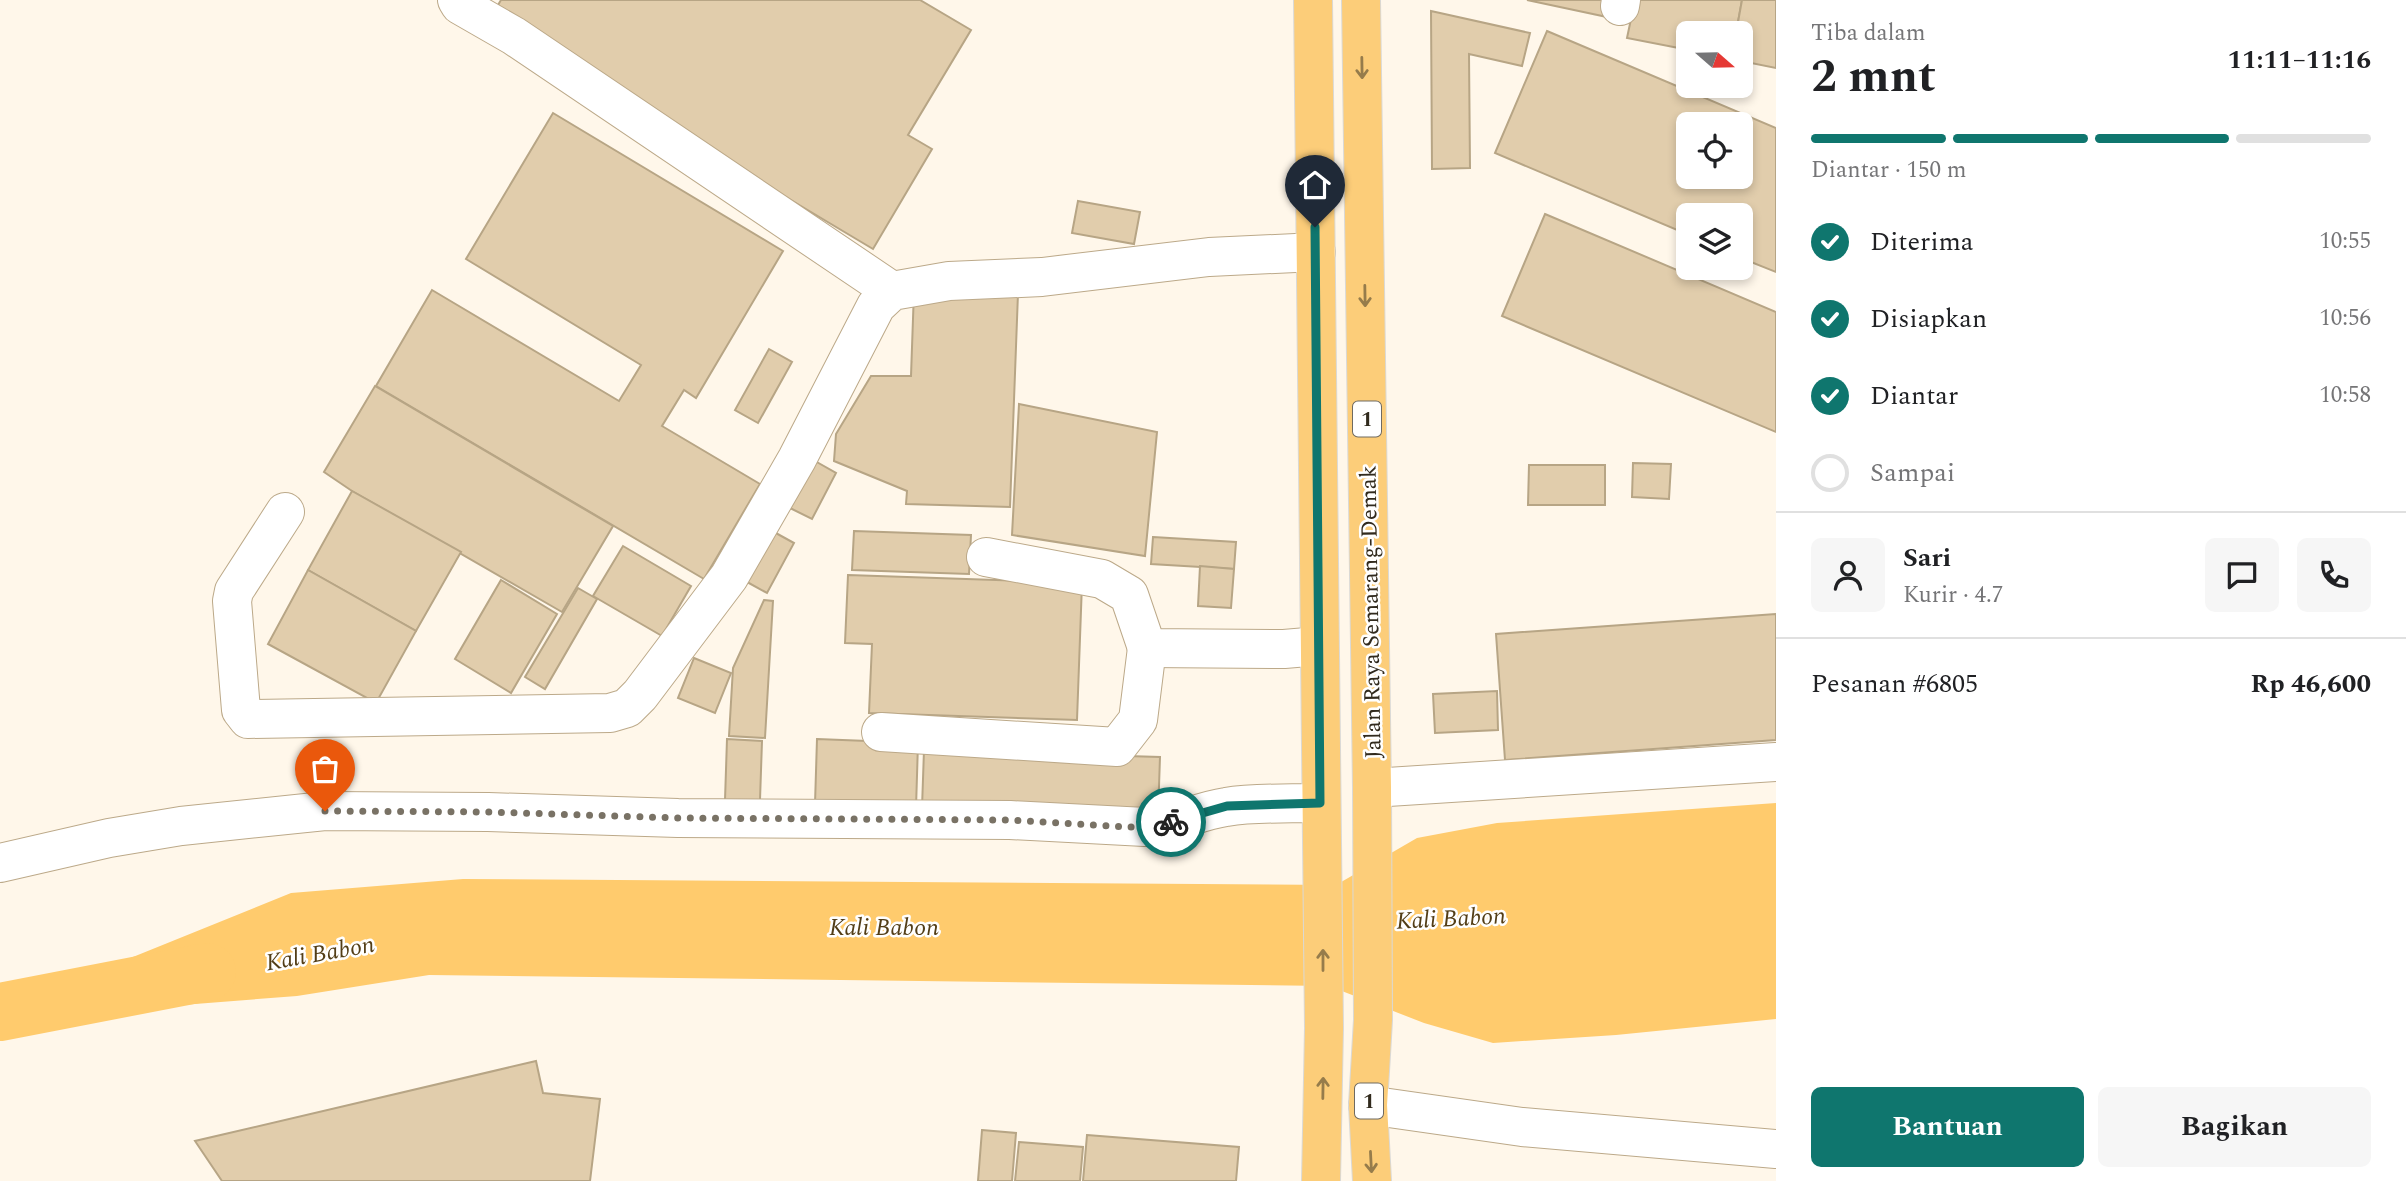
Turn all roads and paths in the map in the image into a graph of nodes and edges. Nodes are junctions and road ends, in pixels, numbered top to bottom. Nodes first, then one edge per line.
1 (457, 0) edge
2 (1313, 0) edge
3 (1361, 0) edge
4 (1316, 252) junction
5 (892, 291) junction
6 (285, 512) dead end
7 (986, 556) dead end
8 (1147, 648) junction
9 (1284, 648) junction
10 (881, 732) dead end
11 (1776, 762) edge
12 (1372, 788) junction
13 (1321, 818) junction
14 (0, 863) edge
15 (1368, 1105) junction
16 (1776, 1149) edge
17 (1321, 1181) edge
18 (1372, 1181) edge

1 - 5 street
2 - 4 highway, 1
3 -> 12 highway, Jalan Raya Semarang-Demak / 1
4 - 5 street
4 - 9 highway, 1
5 - 6 street
7 - 8 street
8 - 9 street
8 - 10 street
9 - 13 highway, 1
11 - 12 street
12 - 15 highway, Jalan Raya Semarang-Demak / 1
13 - 14 street
17 -> 13 highway, 1
15 - 16 street
15 -> 18 highway, Jalan Raya Semarang-Demak / 1

